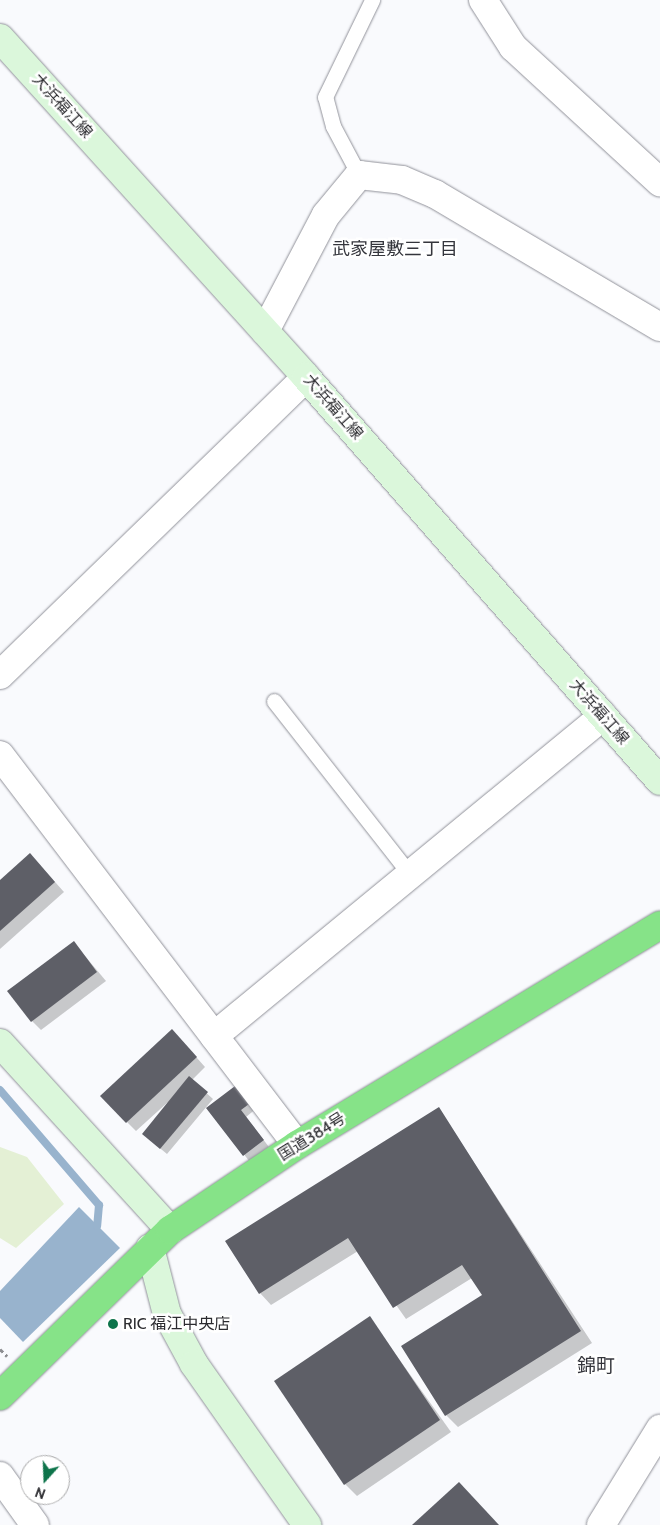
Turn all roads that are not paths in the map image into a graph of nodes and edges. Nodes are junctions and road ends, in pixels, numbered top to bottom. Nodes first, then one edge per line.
1 (372, 0) edge
2 (483, 0) edge
3 (0, 38) edge
4 (359, 175) junction
5 (660, 182) edge
6 (660, 327) edge
7 (265, 331) junction
8 (306, 378) junction
9 (0, 675) edge
10 (274, 701) dead end
11 (603, 716) junction
12 (0, 755) edge
13 (660, 781) edge
14 (412, 877) junction
15 (660, 925) edge
16 (214, 1036) junction
17 (0, 1043) edge
18 (297, 1145) junction
19 (170, 1230) junction
20 (150, 1248) junction
21 (0, 1396) edge
22 (660, 1429) edge
23 (0, 1476) edge
24 (35, 1525) edge
25 (307, 1525) edge
26 (601, 1525) edge

1 - 4 lane
2 - 5 street
3 - 7 main road, 大浜福江線
4 - 6 street
4 - 7 street
7 - 8 main road, 大浜福江線
8 - 9 street
8 - 11 main road, 大浜福江線
10 - 14 lane
11 - 13 main road, 大浜福江線
11 - 14 street
12 - 16 street
14 - 16 street
15 - 18 highway, 国道384号
16 - 18 street
17 - 19 main road
18 - 19 highway, 国道384号
19 - 20 highway, 国道384号
20 - 21 highway, 国道384号
20 - 25 main road
22 - 26 street
23 - 24 street

